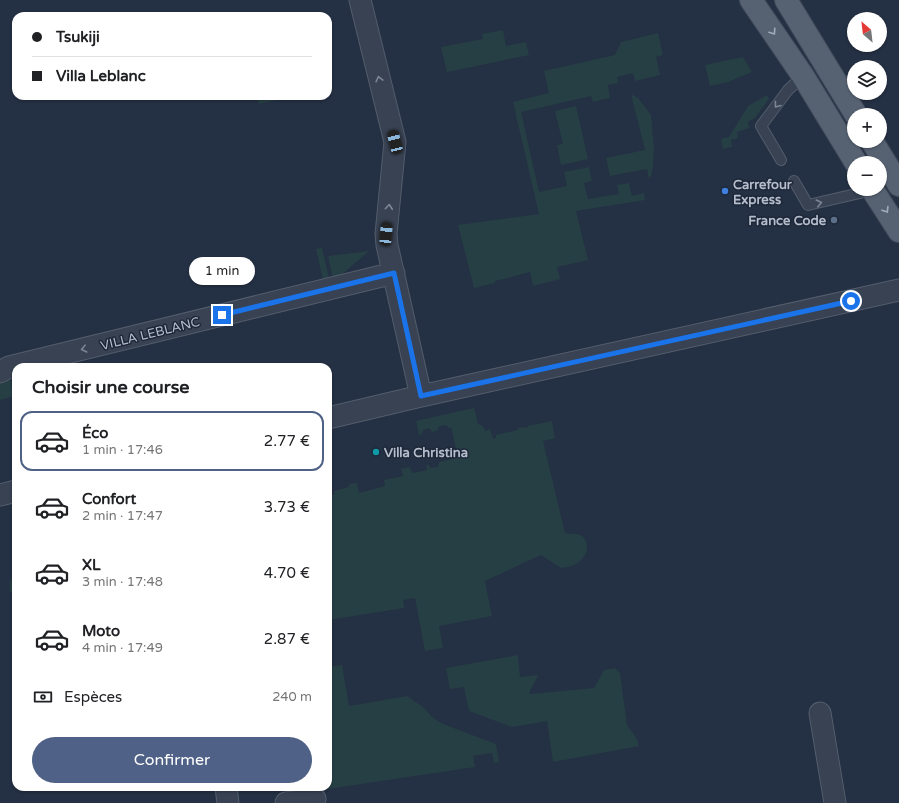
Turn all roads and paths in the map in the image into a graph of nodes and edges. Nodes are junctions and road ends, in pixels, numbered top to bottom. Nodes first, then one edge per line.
1 (360, 0) edge
2 (751, 0) edge
3 (786, 0) edge
4 (803, 76) junction
5 (852, 108) edge
6 (876, 148) edge
7 (852, 156) edge
8 (781, 160) dead end
9 (794, 181) dead end
10 (899, 185) edge
11 (847, 196) edge
12 (876, 196) edge
13 (899, 231) edge
14 (394, 273) junction
15 (899, 290) edge
16 (24, 363) edge
17 (12, 366) edge
18 (0, 372) edge
19 (421, 396) junction
20 (332, 417) edge
21 (12, 492) edge
22 (0, 495) edge
23 (820, 713) dead end
24 (226, 791) edge
25 (315, 798) dead end
26 (228, 803) edge
27 (286, 803) edge
28 (835, 803) edge

14 -> 1 street
2 -> 4 main road
3 - 5 main road
4 - 7 main road
4 -> 8 lane
6 - 10 main road
9 -> 11 lane
12 -> 13 main road
14 -> 16 street, VILLA LEBLANC
14 - 19 street
15 - 19 street
17 -> 18 street, VILLA LEBLANC
19 - 20 street
21 - 22 street
23 - 28 street
24 - 26 street
25 - 27 street

